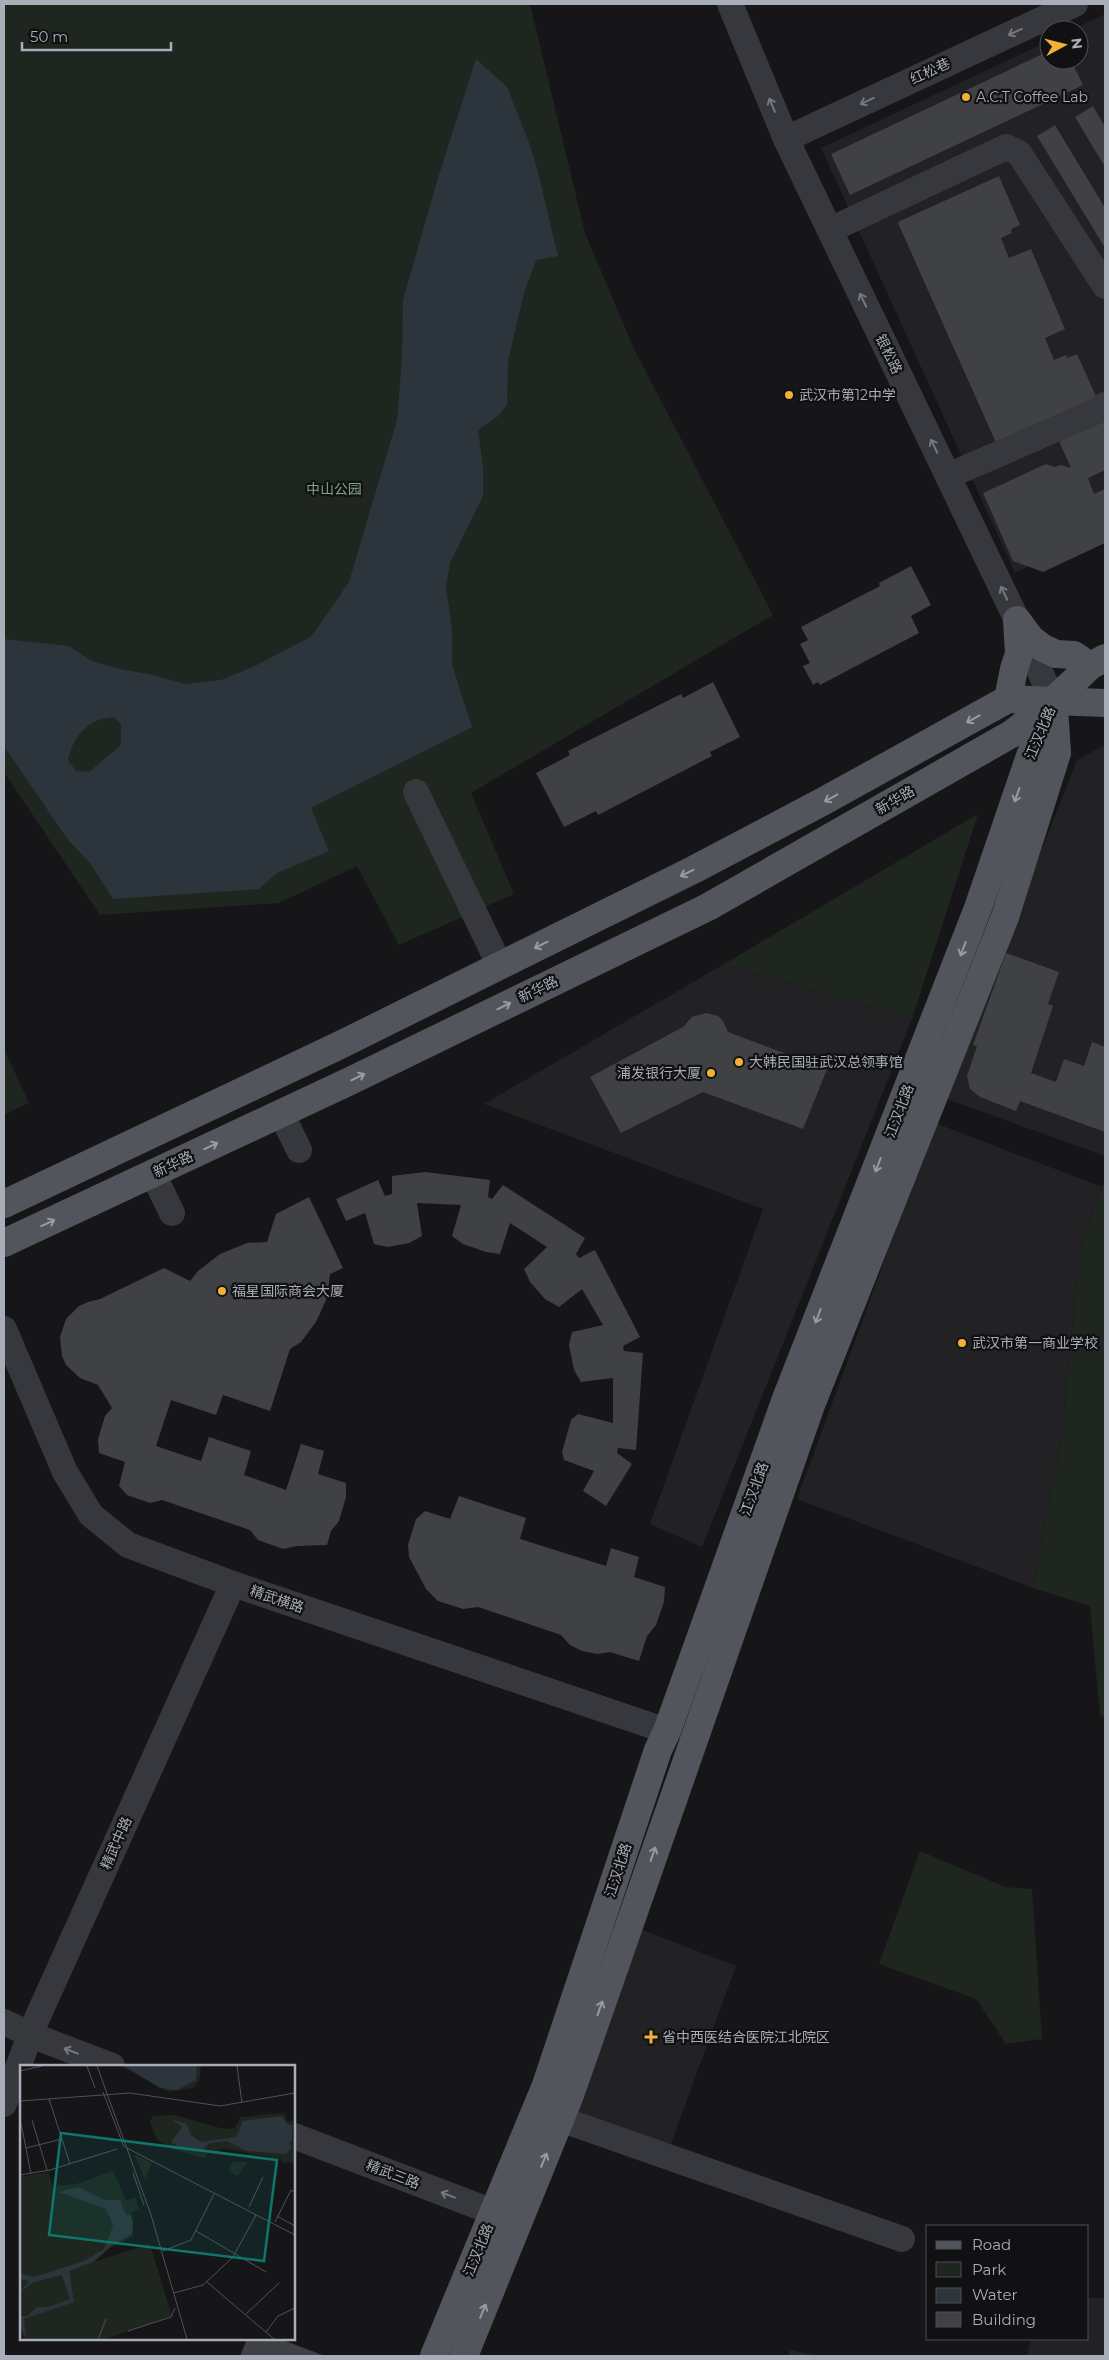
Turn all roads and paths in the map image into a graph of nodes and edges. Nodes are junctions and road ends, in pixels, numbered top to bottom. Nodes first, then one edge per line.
1 (730, 4) edge
2 (1059, 7) edge
3 (786, 139) junction
4 (830, 230) junction
5 (1105, 286) edge
6 (1105, 405) edge
7 (948, 476) junction
8 (1017, 620) junction
9 (1098, 662) edge
10 (1008, 699) junction
11 (1053, 701) junction
12 (1105, 703) edge
13 (1013, 732) junction
14 (1057, 753) junction
15 (1030, 756) junction
16 (416, 792) dead end
17 (500, 966) junction
18 (281, 1113) junction
19 (299, 1150) dead end
20 (153, 1174) junction
21 (4, 1204) edge
22 (172, 1213) dead end
23 (4, 1243) edge
24 (4, 1329) edge
25 (233, 1584) junction
26 (667, 1731) junction
27 (4, 2022) edge
28 (31, 2035) junction
29 (109, 2065) edge
30 (4, 2104) edge
31 (560, 2119) junction
32 (295, 2136) edge
33 (493, 2212) junction
34 (902, 2239) dead end
35 (434, 2356) edge
36 (464, 2356) edge

3 -> 1 street, 银松路
2 -> 3 street, 红松巷
3 - 4 street, 银松路
4 - 5 street
7 -> 4 street, 银松路
6 - 7 street
8 -> 7 street, 银松路
8 - 9 main road
8 - 10 main road
8 - 11 street, 银松路
9 - 11 main road, 新华路
10 - 11 main road
10 -> 17 main road
11 - 12 main road
11 - 13 main road, 新华路
11 - 14 main road, 江汉北路
11 - 15 main road, 江汉北路
12 - 14 main road
13 - 15 main road
18 -> 13 main road, 新华路
31 -> 14 main road, 江汉北路
15 -> 26 main road, 江汉北路
16 - 17 street
17 - 21 main road
18 - 19 street
20 -> 18 main road, 新华路
20 - 22 street
23 -> 20 main road, 新华路
24 - 25 street, 精武横路
25 - 26 street, 精武横路
25 - 28 street, 精武中路
26 - 33 main road, 江汉北路
27 - 28 street
29 -> 28 street
28 - 30 street, 精武中路
31 - 34 street
36 -> 31 main road, 江汉北路
33 -> 32 street, 精武三路
33 - 35 main road, 江汉北路

